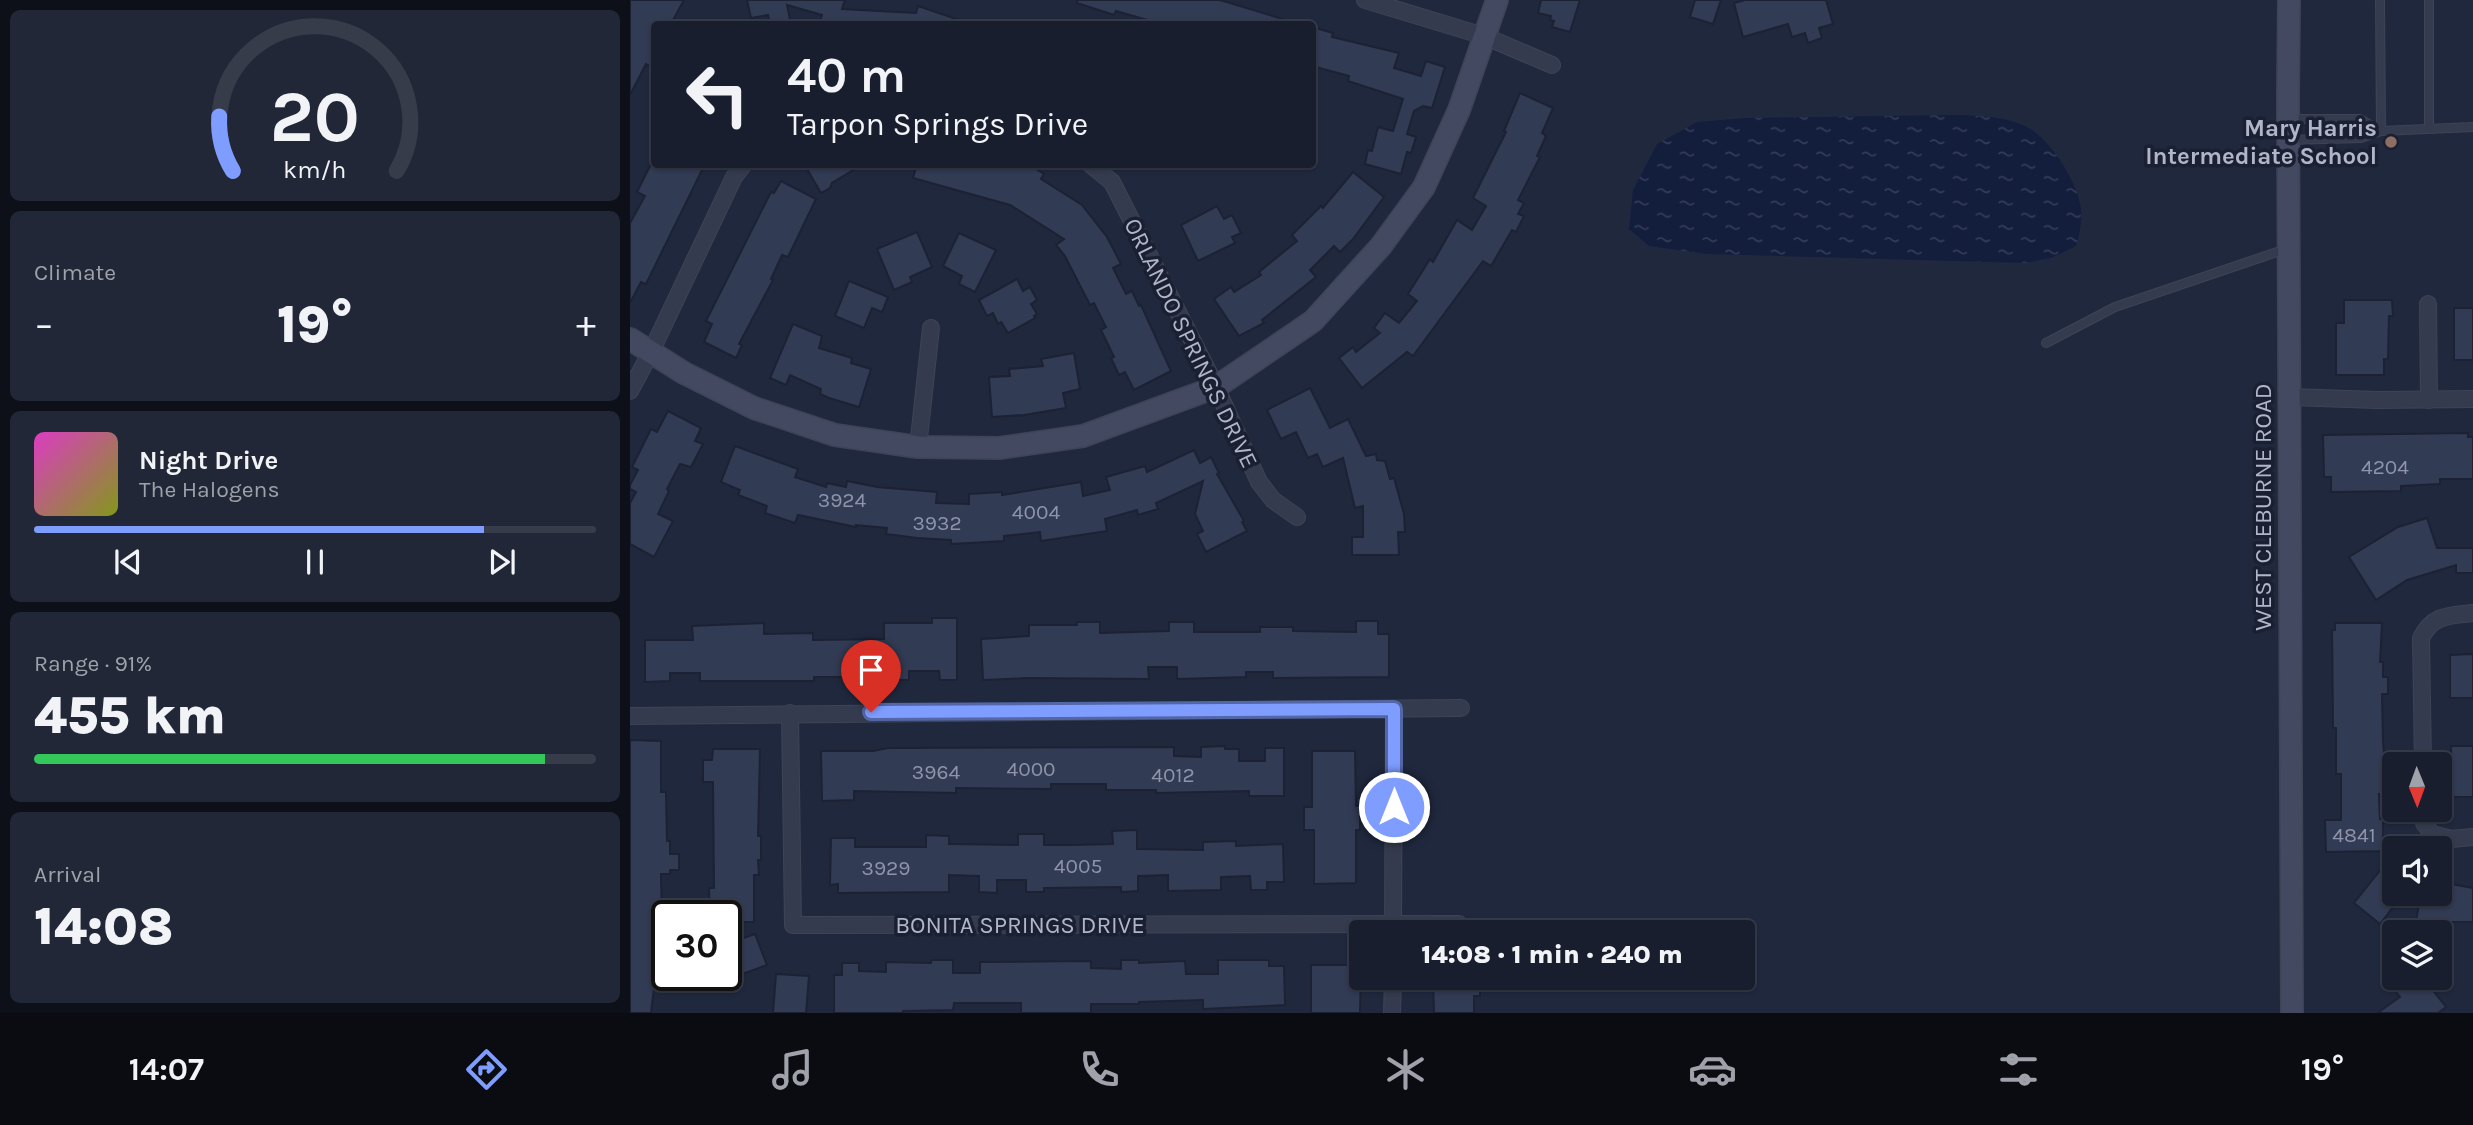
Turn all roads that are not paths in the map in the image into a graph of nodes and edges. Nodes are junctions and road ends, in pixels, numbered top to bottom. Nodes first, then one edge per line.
1 (1365, 0) edge
2 (1497, 0) edge
3 (2289, 0) edge
4 (2380, 0) edge
5 (2429, 0) edge
6 (1484, 36) junction
7 (1552, 65) dead end
8 (2429, 127) junction
9 (2473, 127) edge
10 (2288, 129) junction
11 (2381, 131) junction
12 (741, 168) edge
13 (1095, 168) edge
14 (2288, 248) junction
15 (2428, 304) dead end
16 (931, 328) dead end
17 (630, 339) edge
18 (2046, 343) dead end
19 (651, 352) junction
20 (1216, 387) junction
21 (630, 391) edge
22 (2289, 397) junction
23 (2473, 399) edge
24 (2429, 400) junction
25 (918, 447) junction
26 (1297, 517) dead end
27 (2473, 613) edge
28 (1461, 708) dead end
29 (1394, 709) junction
30 (790, 713) junction
31 (630, 716) edge
32 (2424, 752) edge
33 (2424, 822) edge
34 (2473, 837) edge
35 (1393, 920) edge
36 (1349, 928) edge
37 (1393, 990) edge
38 (1392, 1013) edge
39 (2292, 1013) edge

1 - 6 street
2 - 6 street
3 - 10 street, WEST CLEBURNE ROAD
4 - 11 lane
5 - 8 lane
6 - 7 street
6 - 20 street
8 - 9 lane
8 - 11 lane
10 - 11 lane
10 - 11 lane
10 - 14 street, WEST CLEBURNE ROAD
12 - 19 street
13 - 20 street, ORLANDO SPRINGS DRIVE
14 - 18 lane
14 - 22 street, WEST CLEBURNE ROAD
15 - 24 street
16 - 25 street
17 - 19 street
19 - 21 street
19 - 25 street
20 - 25 street
20 - 26 street, ORLANDO SPRINGS DRIVE
22 - 24 street
22 - 39 street, WEST CLEBURNE ROAD
23 - 24 street
27 - 32 street
28 - 29 street
29 - 30 street
29 - 35 street
30 - 31 street
30 - 36 street, BONITA SPRINGS DRIVE
33 - 34 street
37 - 38 street

